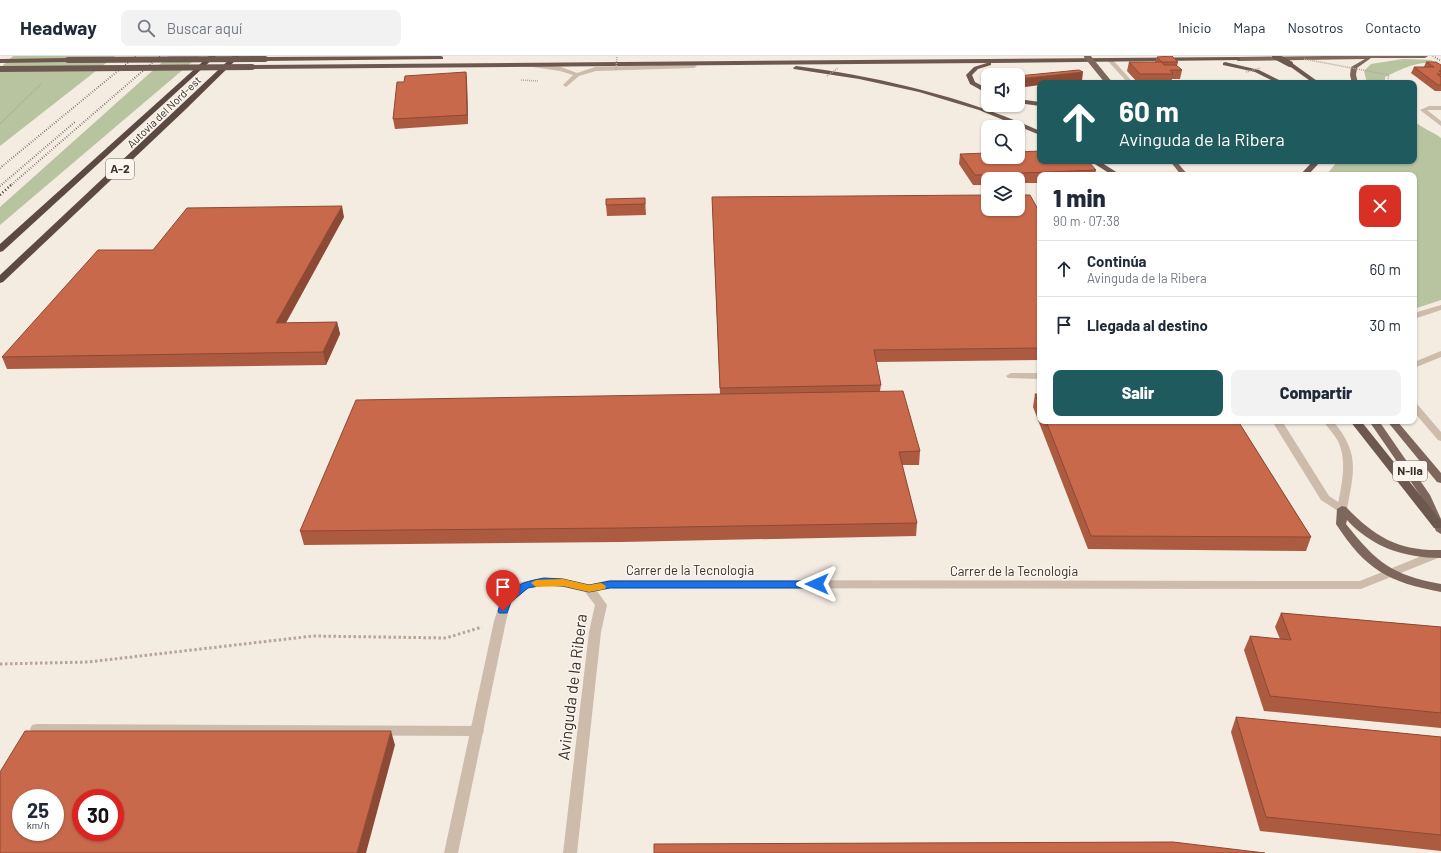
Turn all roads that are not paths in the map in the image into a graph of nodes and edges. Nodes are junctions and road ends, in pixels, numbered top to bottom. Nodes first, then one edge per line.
1 (213, 56) edge
2 (237, 56) edge
3 (943, 56) edge
4 (979, 56) edge
5 (1087, 56) edge
6 (1274, 56) edge
7 (1425, 56) edge
8 (638, 57) edge
9 (1388, 57) junction
10 (1238, 59) joint
11 (1110, 60) junction
12 (1177, 60) junction
13 (0, 61) edge
14 (1012, 61) junction
15 (526, 65) junction
16 (580, 65) junction
17 (694, 66) junction
18 (0, 69) edge
19 (577, 75) junction
20 (1107, 80) edge
21 (1128, 80) edge
22 (1276, 80) edge
23 (1314, 80) edge
24 (1354, 80) edge
25 (566, 85) dead end
26 (981, 88) edge
27 (1025, 102) edge
28 (1037, 104) edge
29 (1441, 108) edge
30 (1441, 124) edge
31 (1037, 132) edge
32 (1099, 164) edge
33 (1176, 164) edge
34 (1313, 164) edge
35 (1112, 172) edge
36 (1182, 172) edge
37 (1307, 172) edge
38 (0, 249) edge
39 (0, 280) edge
40 (1441, 307) edge
41 (1417, 315) edge
42 (1441, 354) edge
43 (1417, 364) edge
44 (1011, 376) dead end
45 (1037, 376) edge
46 (1417, 410) edge
47 (1279, 424) edge
48 (1331, 424) edge
49 (1358, 424) edge
50 (1376, 424) edge
51 (1394, 424) edge
52 (1441, 438) edge
53 (1441, 480) edge
54 (1342, 509) junction
55 (1440, 528) edge
56 (1438, 554) edge
57 (1389, 574) junction
58 (1441, 588) edge
59 (589, 589) junction
60 (37, 729) edge
61 (477, 731) junction
62 (451, 853) edge
63 (570, 853) edge

1 - 38 highway, Autovia del Nord-est / A-2
2 - 39 highway, Autovia del Nord-est / A-2
3 - 4 highway
3 - 8 highway
5 - 20 main road, bridge
6 - 23 highway, bridge
7 - 9 main road
8 - 13 highway, bridge
9 - 10 main road
9 - 24 main road
10 - 12 highway
11 - 12 highway
11 - 14 highway
11 - 21 street
12 - 22 highway
14 - 16 highway
14 - 26 highway
15 - 16 highway
15 - 18 highway, bridge
15 - 19 street
16 - 17 highway
17 - 19 street
17 - 31 highway
19 - 25 street
27 - 28 highway
29 - 30 street
32 - 35 highway
33 - 36 main road
34 - 37 highway
40 - 41 street
42 - 43 street
44 - 45 street
46 - 52 street
47 - 54 street
48 - 54 street
49 - 55 highway
50 - 55 main road, N-IIa
51 - 53 main road, N-IIa
54 - 56 main road
54 - 57 main road
56 - 57 street, Carrer de la Tecnologia
57 - 58 main road
57 - 59 street, Carrer de la Tecnologia
59 - 61 street
59 - 63 street, Avinguda de la Ribera
60 - 61 street
61 - 62 street

